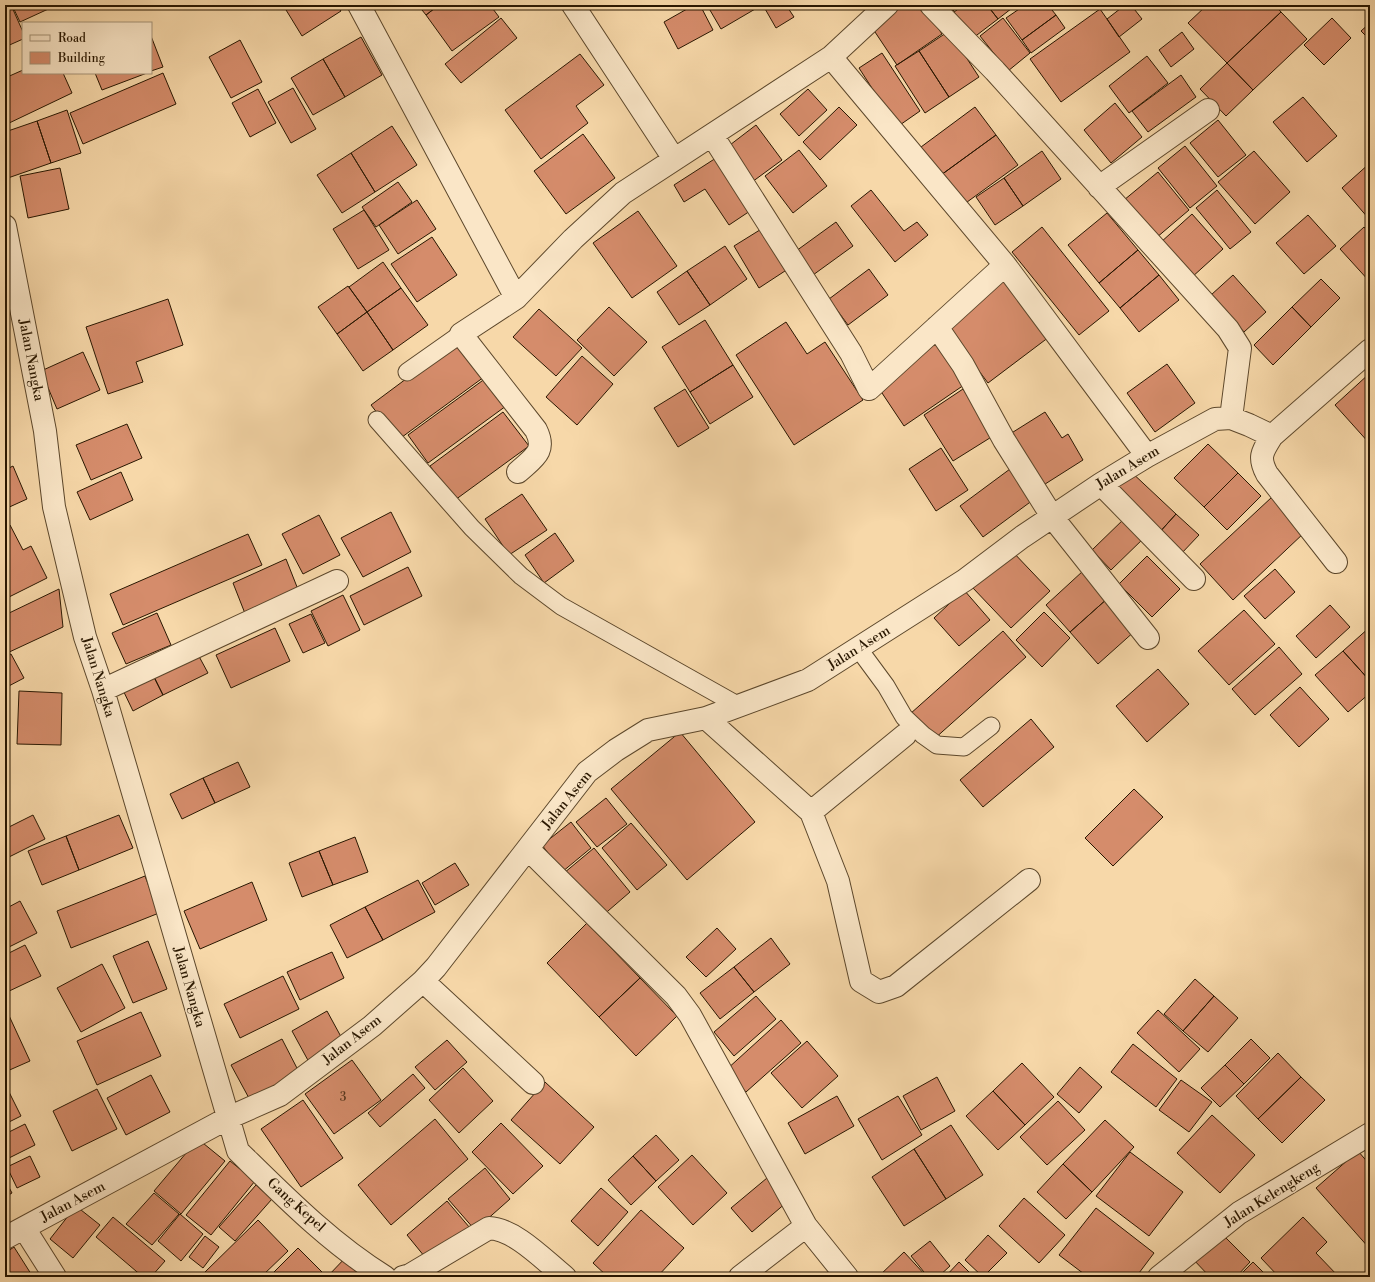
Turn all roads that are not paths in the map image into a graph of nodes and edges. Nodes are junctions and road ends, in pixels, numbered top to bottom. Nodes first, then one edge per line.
1 (359, 5) edge
2 (573, 5) edge
3 (887, 5) edge
4 (931, 5) edge
5 (831, 57) junction
6 (1208, 110) dead end
7 (712, 135) junction
8 (674, 159) junction
9 (1099, 187) junction
10 (5, 226) edge
11 (1005, 265) junction
12 (516, 298) junction
13 (937, 326) junction
14 (461, 334) junction
15 (1370, 350) edge
16 (407, 372) dead end
17 (1231, 418) junction
18 (376, 420) dead end
19 (1272, 436) junction
20 (1147, 456) junction
21 (518, 472) dead end
22 (1101, 484) junction
23 (1053, 518) junction
24 (1336, 562) dead end
25 (1194, 579) dead end
26 (337, 581) dead end
27 (1148, 638) dead end
28 (858, 648) junction
29 (102, 690) junction
30 (740, 706) junction
31 (706, 718) junction
32 (991, 726) dead end
33 (905, 735) dead end
34 (811, 812) junction
35 (528, 849) junction
36 (1029, 880) dead end
37 (423, 981) junction
38 (533, 1083) dead end
39 (228, 1118) junction
40 (1370, 1134) edge
41 (806, 1226) junction
42 (24, 1228) junction
43 (5, 1238) edge
44 (55, 1277) edge
45 (384, 1277) edge
46 (403, 1277) edge
47 (565, 1277) edge
48 (740, 1277) edge
49 (848, 1277) edge
50 (1159, 1277) edge

1 - 12 street
2 - 8 street
3 - 5 street
4 - 9 street
5 - 7 street
5 - 11 street
6 - 9 street
7 - 8 street
7 - 13 street
8 - 12 street
9 - 17 street
10 - 29 street, Jalan Nangka
11 - 13 street
11 - 20 street
12 - 14 street
13 - 23 street
14 - 16 lane
14 - 21 street
15 - 19 street
17 - 19 street, Jalan Asem
17 - 20 street, Jalan Asem
18 - 30 lane
19 - 24 street
20 - 22 street, Jalan Asem
22 - 23 street, Jalan Asem
22 - 25 street
23 - 27 street
23 - 28 street, Jalan Asem
26 - 29 street
28 - 30 street, Jalan Asem
28 - 32 lane
29 - 39 street, Jalan Nangka
30 - 31 street, Jalan Asem
31 - 34 street
31 - 35 street, Jalan Asem
33 - 34 street
34 - 36 street
35 - 37 street, Jalan Asem
35 - 41 street
37 - 38 street
37 - 39 street, Jalan Asem
39 - 42 street, Jalan Asem
39 - 45 street, Gang Kepel
40 - 50 street, Jalan Kelengkeng
41 - 48 street
41 - 49 street
42 - 43 street, Jalan Asem
42 - 44 street
46 - 47 street

